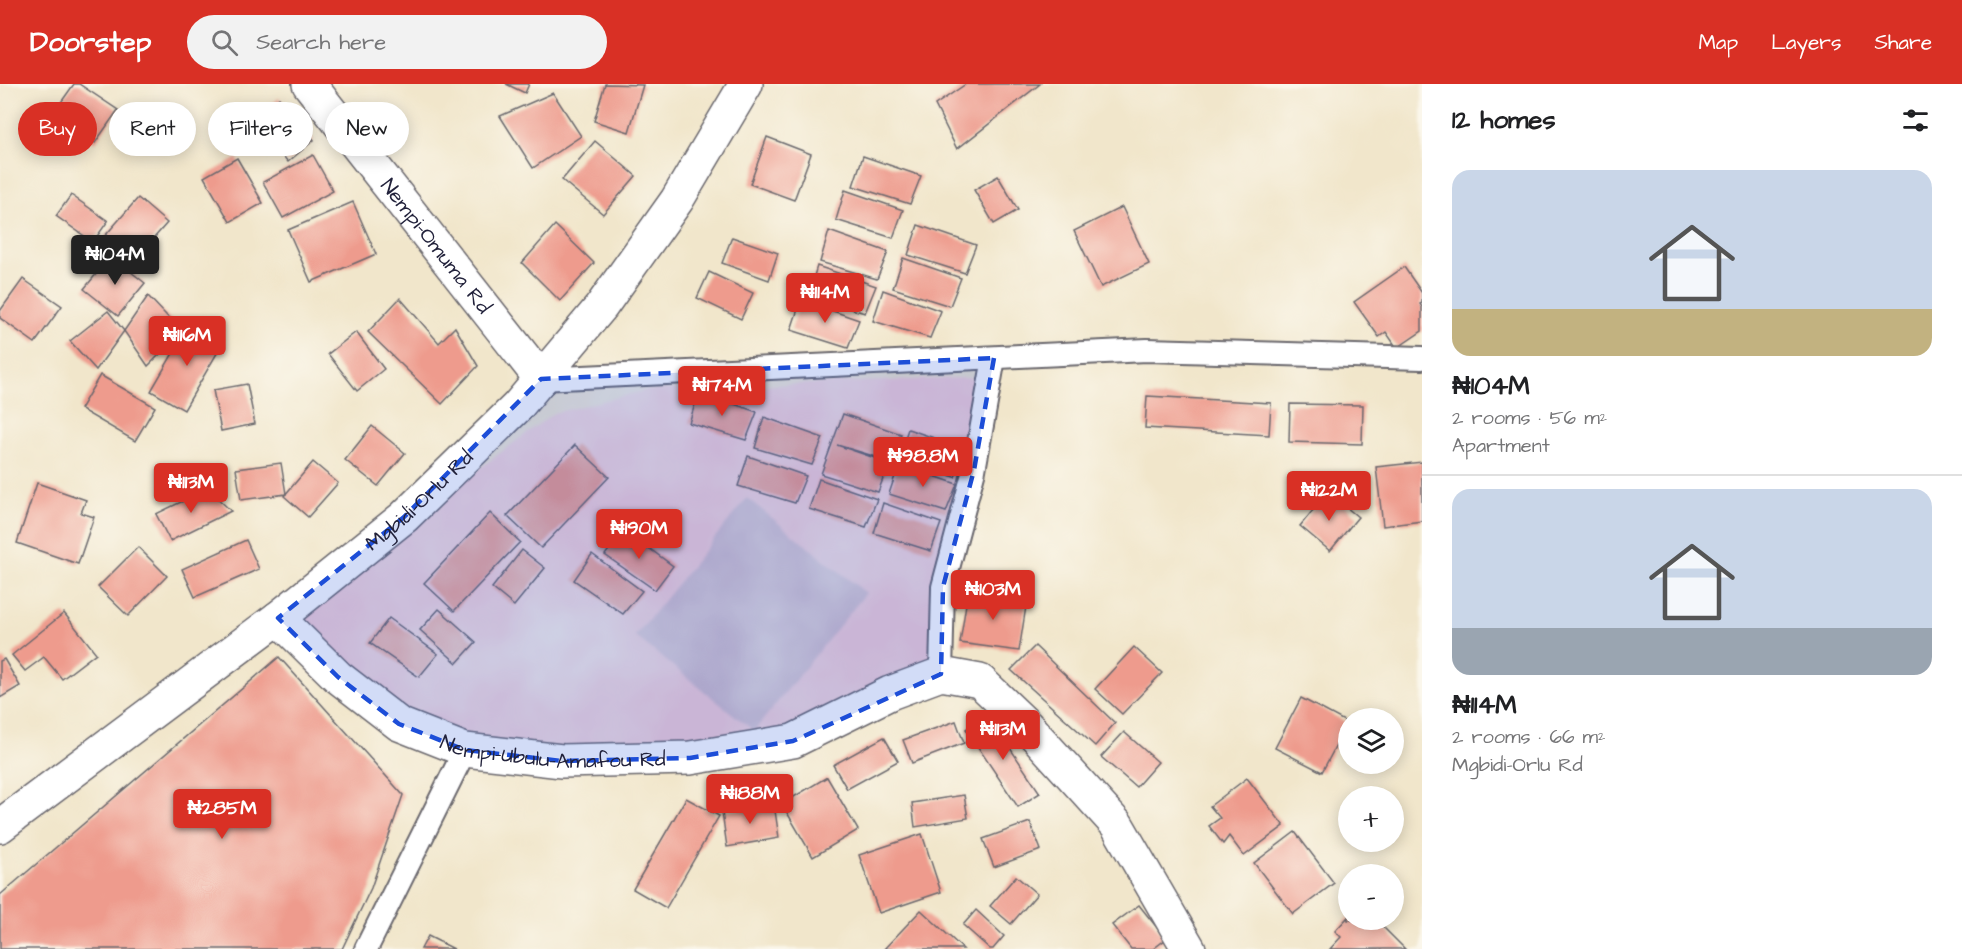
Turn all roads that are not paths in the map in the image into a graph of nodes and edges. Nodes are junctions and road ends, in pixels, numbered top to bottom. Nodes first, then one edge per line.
1 (309, 84) edge
2 (746, 84) edge
3 (994, 358) junction
4 (1422, 358) edge
5 (541, 379) junction
6 (278, 618) junction
7 (941, 674) junction
8 (465, 750) junction
9 (0, 826) edge
10 (366, 949) edge
11 (1189, 949) edge

1 - 5 street, Nempi-Omuma Rd
2 - 5 street, Mgbidi-Orlu Rd
3 - 4 street
3 - 5 street
3 - 7 street
5 - 6 street, Mgbidi-Orlu Rd
6 - 8 street, Nempi-Ubulu-Amafou Rd
6 - 9 street, Mgbidi-Orlu Rd
7 - 8 street, Nempi-Ubulu-Amafou Rd
7 - 11 street
8 - 10 street

